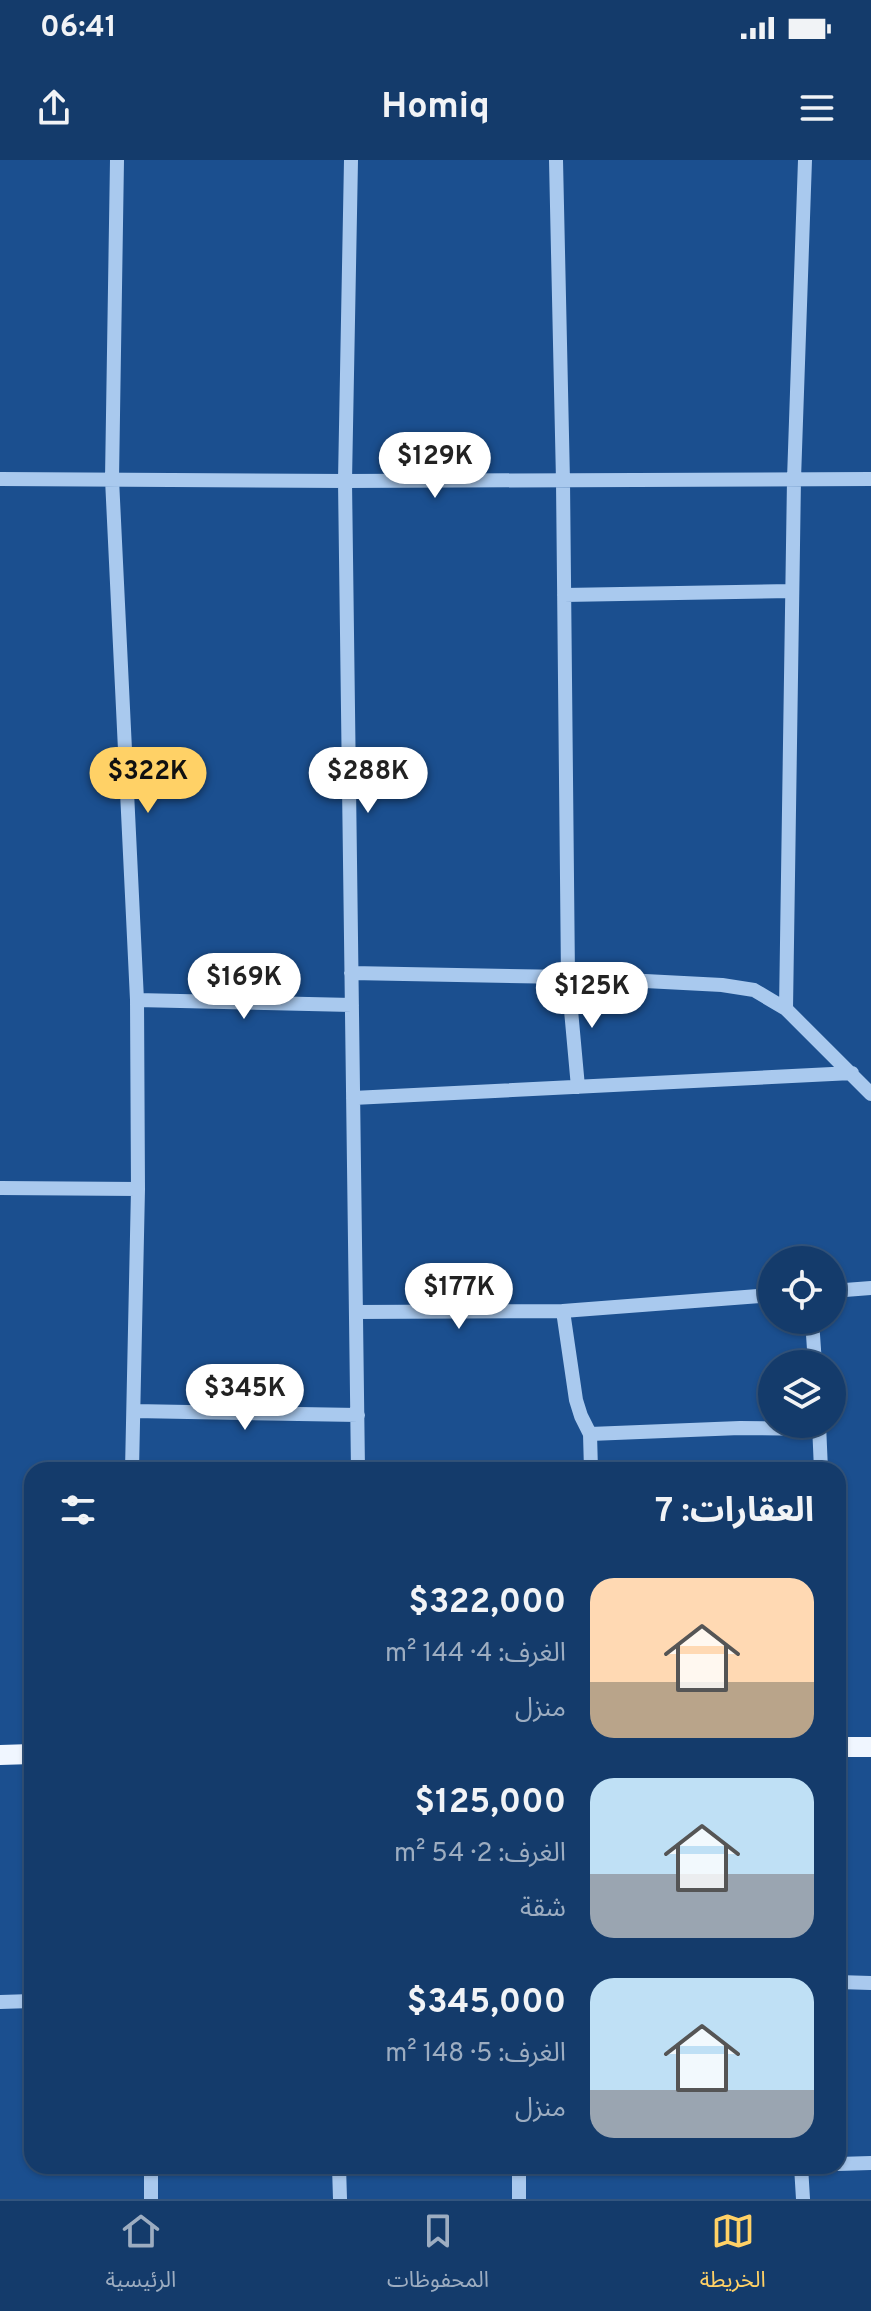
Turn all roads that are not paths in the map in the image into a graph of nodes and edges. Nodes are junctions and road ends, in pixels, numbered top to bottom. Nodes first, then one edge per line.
1 (117, 160) edge
2 (351, 160) edge
3 (556, 160) edge
4 (805, 160) edge
5 (0, 479) edge
6 (112, 479) junction
7 (794, 479) junction
8 (871, 479) edge
9 (345, 481) junction
10 (563, 481) junction
11 (792, 591) junction
12 (564, 595) junction
13 (351, 973) junction
14 (568, 977) junction
15 (137, 1000) junction
16 (352, 1005) junction
17 (786, 1009) junction
18 (852, 1073) junction
19 (578, 1087) junction
20 (871, 1094) edge
21 (353, 1098) junction
22 (0, 1188) edge
23 (138, 1189) junction
24 (871, 1288) edge
25 (846, 1290) edge
26 (758, 1296) edge
27 (563, 1311) junction
28 (356, 1312) junction
29 (134, 1411) junction
30 (358, 1415) junction
31 (758, 1428) edge
32 (590, 1434) junction
33 (820, 1438) edge
34 (132, 1462) edge
35 (358, 1462) edge
36 (591, 1462) edge
37 (821, 1462) edge
38 (846, 1747) edge
39 (871, 1747) edge
40 (24, 1754) edge
41 (0, 1755) edge
42 (846, 1982) edge
43 (871, 1983) edge
44 (24, 2001) edge
45 (0, 2002) edge
46 (871, 2163) edge
47 (846, 2164) edge
48 (151, 2174) edge
49 (339, 2174) edge
50 (519, 2174) edge
51 (801, 2174) edge
52 (151, 2199) edge
53 (340, 2199) edge
54 (519, 2199) edge
55 (803, 2199) edge

1 - 6 street
2 - 9 street
3 - 10 street
4 - 7 street
5 - 6 street
6 - 9 street
6 - 15 street
7 - 8 street
7 - 10 street
7 - 11 street
9 - 10 street
9 - 13 street
10 - 12 street
11 - 12 street
11 - 17 street
12 - 14 street
13 - 14 street
13 - 16 street
14 - 17 street
14 - 19 street
15 - 16 street
15 - 23 street
16 - 21 street
17 - 18 street
18 - 19 street
18 - 20 street
19 - 21 street
21 - 28 street
22 - 23 street
23 - 29 street
24 - 25 street
26 - 27 street
27 - 28 street
27 - 32 street
28 - 30 street
29 - 30 street
29 - 34 street
30 - 35 street
31 - 32 street
32 - 36 street
33 - 37 street
38 - 39 main road
40 - 41 main road
42 - 43 street
44 - 45 street
46 - 47 street
48 - 52 street
49 - 53 street
50 - 54 street
51 - 55 street

